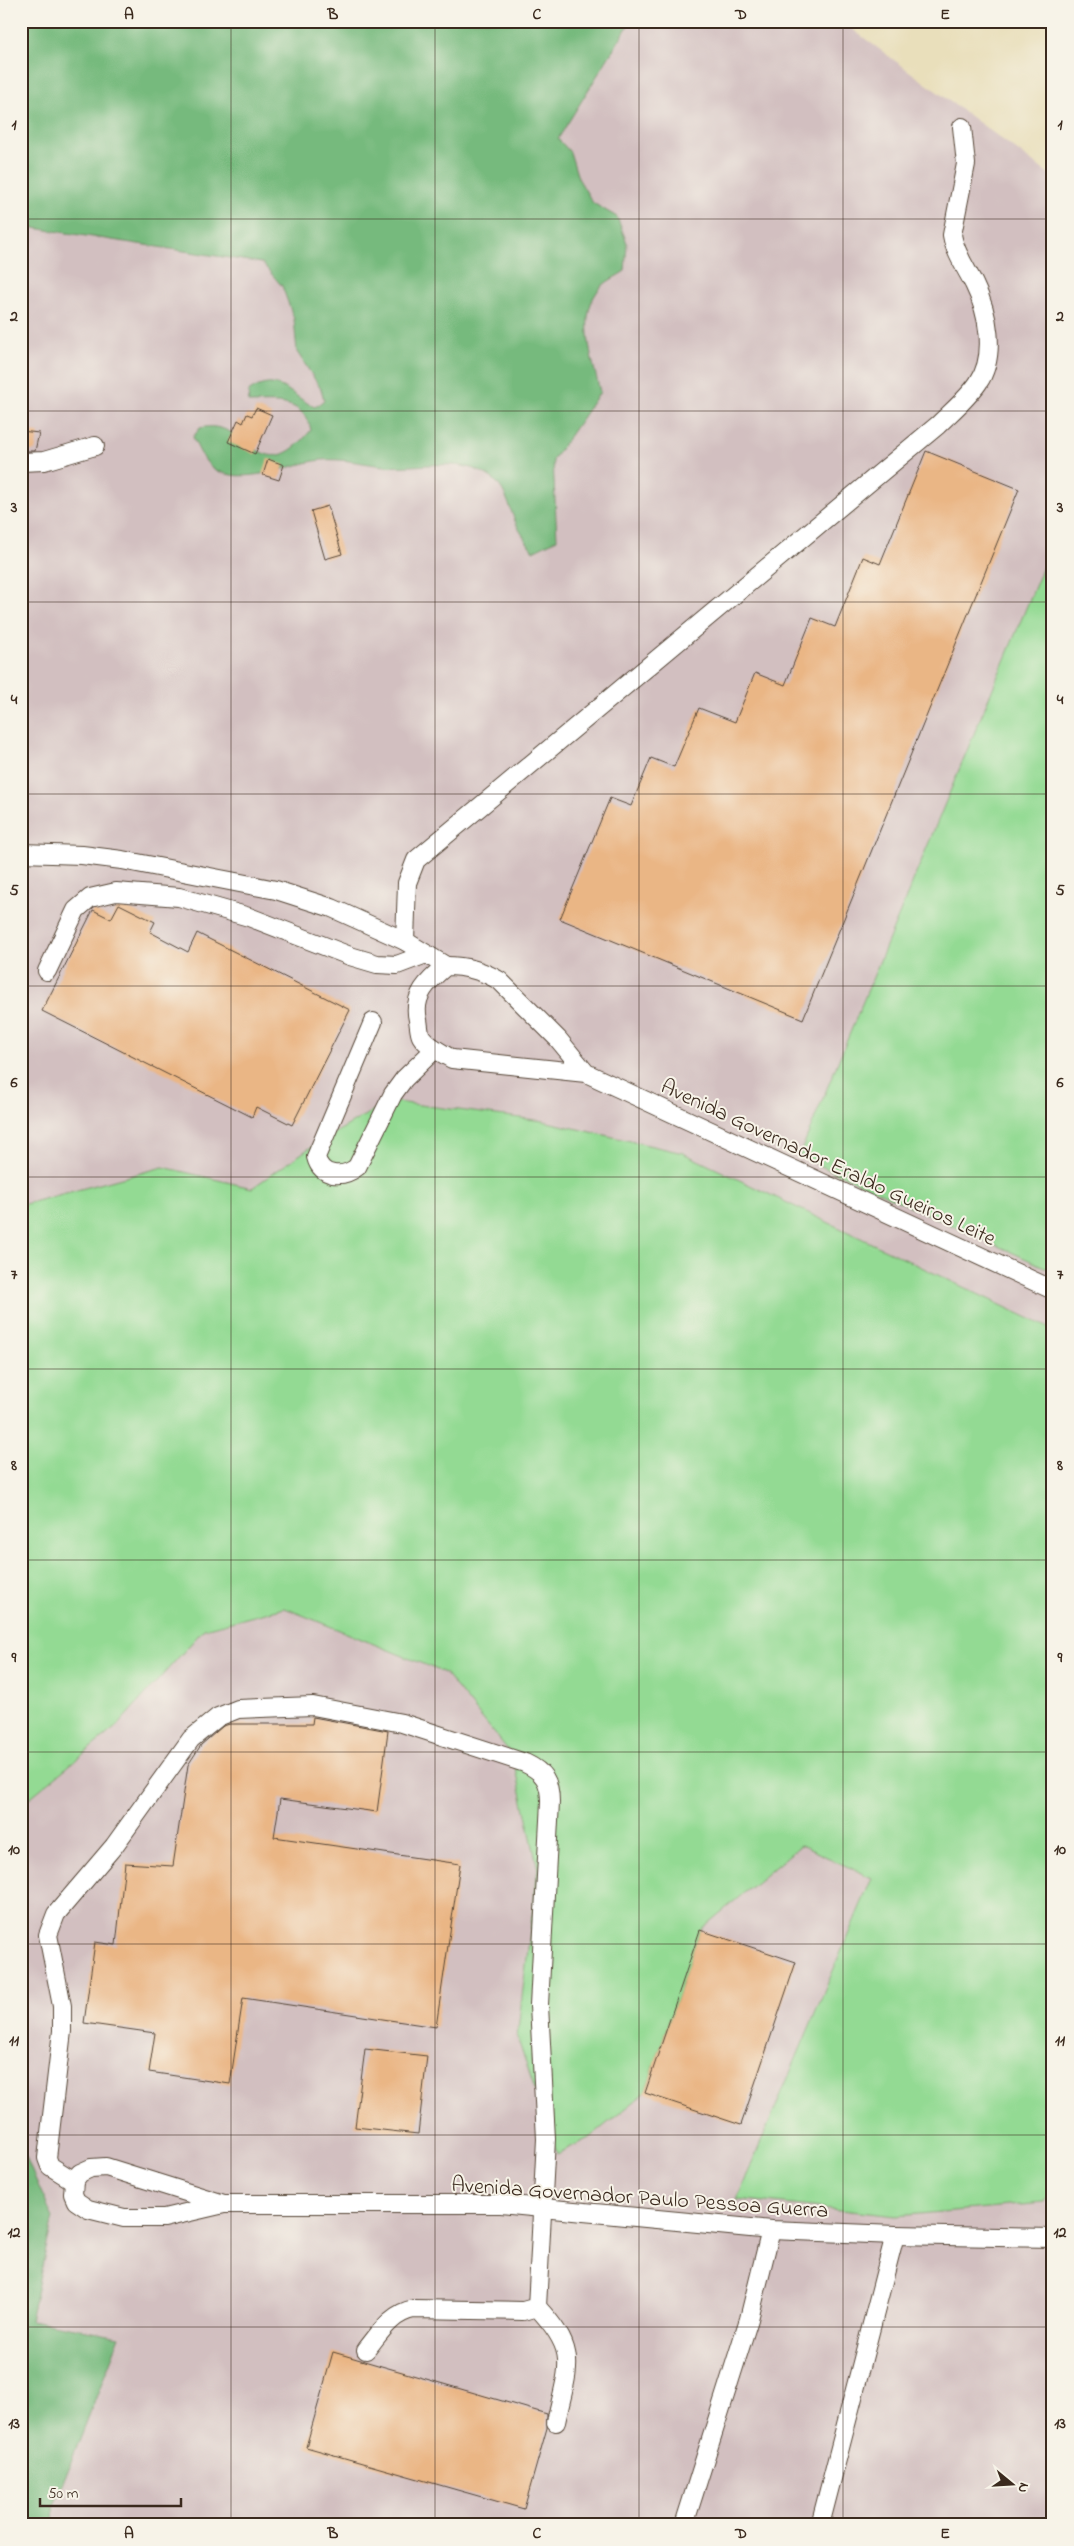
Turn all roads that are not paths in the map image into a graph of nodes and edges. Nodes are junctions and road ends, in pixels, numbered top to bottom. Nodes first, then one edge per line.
1 (962, 127) dead end
2 (95, 446) dead end
3 (21, 462) edge
4 (21, 853) edge
5 (405, 941) junction
6 (426, 954) junction
7 (446, 966) junction
8 (47, 971) dead end
9 (373, 1022) dead end
10 (434, 1049) junction
11 (586, 1073) junction
12 (1053, 1290) edge
13 (74, 2181) junction
14 (224, 2204) junction
15 (544, 2207) junction
16 (772, 2230) junction
17 (895, 2235) junction
18 (1053, 2238) edge
19 (537, 2307) junction
20 (366, 2350) dead end
21 (556, 2422) dead end
22 (684, 2525) edge
23 (820, 2525) edge

1 - 5 street
2 - 3 street
4 - 5 street
5 - 6 street
6 - 7 street
6 - 8 street
7 - 10 street, Avenida Governador Eraldo Gueiros Leite
7 - 11 street, Avenida Governador Eraldo Gueiros Leite
9 - 10 street
10 - 11 street, Avenida Governador Eraldo Gueiros Leite
11 - 12 street, Avenida Governador Eraldo Gueiros Leite
13 - 14 street
13 - 14 street
13 - 15 street
14 - 15 street, Avenida Governador Paulo Pessoa Guerra
15 - 16 street, Avenida Governador Paulo Pessoa Guerra
15 - 19 street
16 - 17 street, Avenida Governador Paulo Pessoa Guerra
16 - 22 street
17 - 18 street, Avenida Governador Paulo Pessoa Guerra
17 - 23 street
19 - 20 street
19 - 21 street

